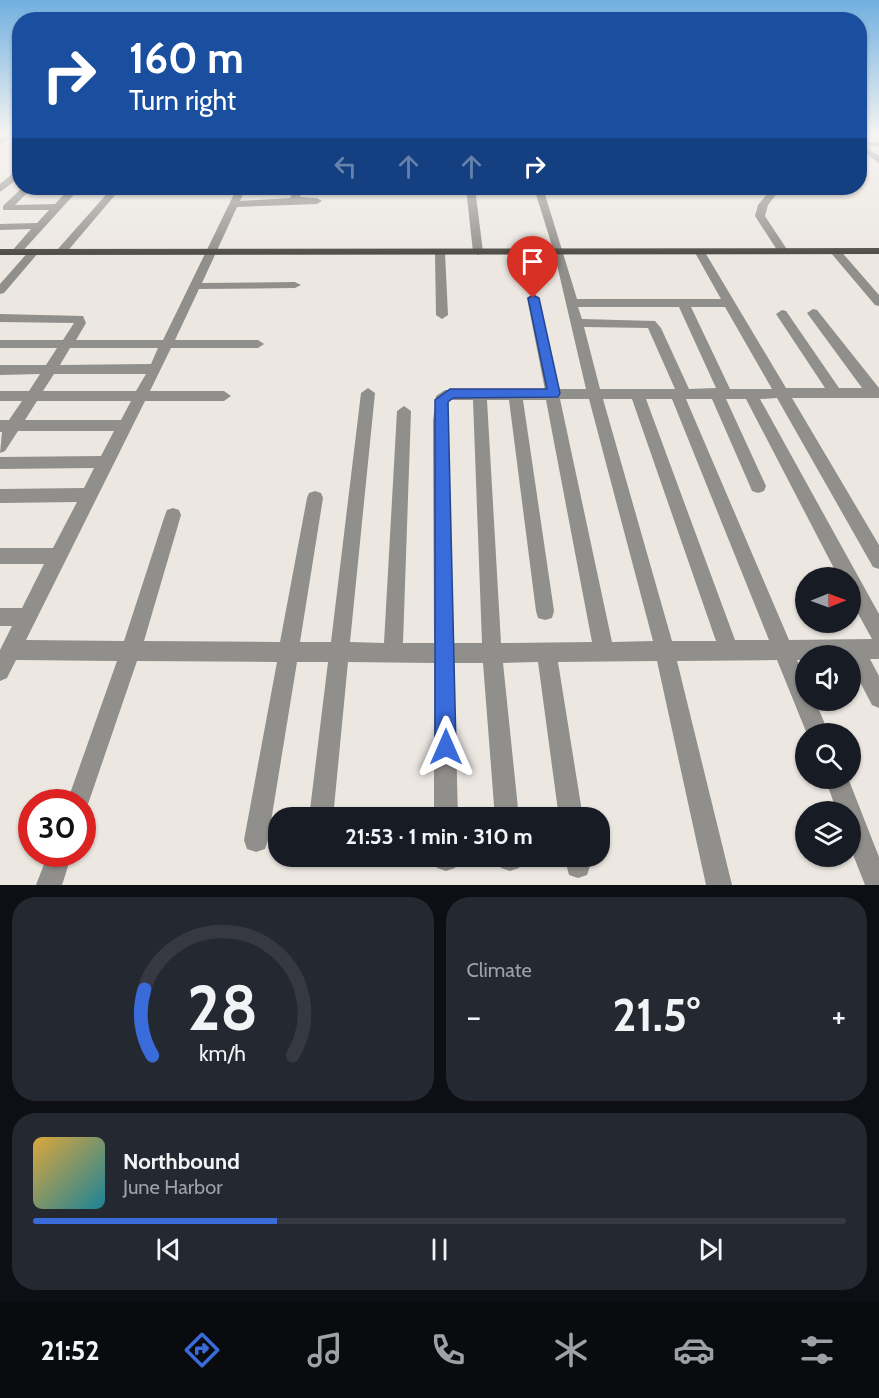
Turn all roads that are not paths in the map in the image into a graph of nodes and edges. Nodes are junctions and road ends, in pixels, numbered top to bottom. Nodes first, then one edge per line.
1 (12, 180) edge
2 (0, 189) edge
3 (19, 195) edge
4 (68, 195) edge
5 (110, 195) edge
6 (237, 195) edge
7 (297, 195) edge
8 (471, 195) edge
9 (541, 195) edge
10 (771, 195) edge
11 (296, 201) junction
12 (317, 201) dead end
13 (232, 204) junction
14 (57, 207) junction
15 (2, 210) edge
16 (39, 226) junction
17 (0, 227) edge
18 (699, 251) junction
19 (783, 251) junction
20 (835, 251) junction
21 (879, 251) edge
22 (0, 252) edge
23 (16, 252) junction
24 (34, 252) junction
25 (61, 252) junction
26 (208, 252) junction
27 (478, 252) junction
28 (559, 252) junction
29 (440, 253) junction
30 (859, 279) junction
31 (879, 279) edge
32 (296, 285) dead end
33 (193, 286) junction
34 (0, 291) edge
35 (533, 298) dead end
36 (877, 298) edge
37 (572, 303) junction
38 (683, 303) junction
39 (728, 303) junction
40 (813, 313) dead end
41 (782, 314) dead end
42 (442, 315) dead end
43 (0, 318) edge
44 (577, 323) junction
45 (168, 342) junction
46 (67, 343) junction
47 (0, 344) edge
48 (258, 344) dead end
49 (155, 369) junction
50 (0, 370) edge
51 (52, 370) junction
52 (368, 393) dead end
53 (515, 393) junction
54 (554, 393) junction
55 (594, 393) junction
56 (720, 393) junction
57 (750, 393) junction
58 (780, 393) junction
59 (835, 393) junction
60 (876, 393) edge
61 (480, 394) junction
62 (637, 394) junction
63 (680, 394) junction
64 (0, 396) edge
65 (34, 396) junction
66 (140, 396) junction
67 (224, 396) dead end
68 (404, 411) dead end
69 (124, 425) junction
70 (7, 426) edge
71 (0, 447) edge
72 (105, 462) junction
73 (0, 463) edge
74 (758, 486) dead end
75 (89, 495) junction
76 (0, 496) edge
77 (315, 498) dead end
78 (173, 515) dead end
79 (0, 556) edge
80 (59, 556) junction
81 (879, 561) edge
82 (844, 567) edge
83 (861, 599) edge
84 (545, 611) dead end
85 (0, 617) edge
86 (28, 617) junction
87 (879, 633) edge
88 (861, 649) edge
89 (879, 649) edge
90 (11, 650) junction
91 (131, 650) junction
92 (729, 650) junction
93 (784, 650) junction
94 (795, 650) edge
95 (604, 651) junction
96 (665, 651) junction
97 (289, 652) junction
98 (340, 652) junction
99 (393, 652) junction
100 (492, 652) junction
101 (547, 652) junction
102 (445, 653) junction
103 (861, 663) edge
104 (0, 670) edge
105 (879, 698) edge
106 (814, 723) edge
107 (83, 789) edge
108 (322, 807) edge
109 (446, 807) edge
110 (506, 807) edge
111 (569, 807) edge
112 (256, 840) dead end
113 (861, 841) edge
114 (55, 867) edge
115 (49, 885) edge
116 (719, 885) edge
117 (878, 885) edge

1 - 2 street
3 - 15 street
4 - 14 street
5 - 25 street
6 - 13 street
7 - 11 street
8 - 27 street
9 - 28 street
10 - 19 street
11 - 12 street
11 - 13 street
13 - 26 street
14 - 15 street
14 - 16 street
16 - 17 street
16 - 23 street
18 - 19 main road
18 - 28 main road
18 - 39 street
19 - 20 main road
20 - 21 main road
20 - 30 street
22 - 23 main road
23 - 24 main road
24 - 25 main road
24 - 34 street
25 - 26 main road
26 - 29 main road
26 - 33 street
27 - 28 main road
27 - 29 main road
28 - 37 street
29 - 42 street
30 - 31 street
30 - 36 street
32 - 33 street
33 - 45 street
35 - 54 street
37 - 38 street
37 - 44 street
38 - 39 street
38 - 56 street
39 - 58 street
40 - 60 street
41 - 59 street
43 - 46 street
44 - 55 street
44 - 63 street
45 - 46 street
45 - 48 street
45 - 49 street
46 - 47 street
46 - 51 street
49 - 51 street
49 - 66 street
50 - 51 street
51 - 65 street
52 - 98 street
53 - 54 street
53 - 61 street
53 - 84 street
54 - 55 street
54 - 95 street
55 - 62 street
55 - 96 street
56 - 57 street
56 - 63 street
56 - 74 street
57 - 58 street
57 - 82 street
58 - 59 street
58 - 81 street
59 - 60 street
61 - 100 street
61 - 102 street
62 - 63 street
62 - 92 street
63 - 93 street
64 - 65 street
65 - 66 street
65 - 70 street
66 - 67 street
66 - 69 street
68 - 99 street
69 - 70 street
69 - 72 street
70 - 71 street
72 - 73 street
72 - 75 street
75 - 76 street
75 - 80 street
77 - 97 street
78 - 91 street
79 - 80 street
80 - 86 street
83 - 87 street
85 - 86 street
86 - 90 street
88 - 89 street
90 - 91 street
90 - 104 street
91 - 97 street
91 - 107 street
92 - 93 street
92 - 96 street
93 - 94 street
93 - 106 street
95 - 96 street
95 - 101 street
96 - 116 street
97 - 98 street
97 - 112 street
98 - 99 street
98 - 108 street
99 - 102 street
100 - 101 street
100 - 102 street
100 - 110 street
101 - 111 street
102 - 109 street
103 - 105 street
113 - 117 street
114 - 115 street

